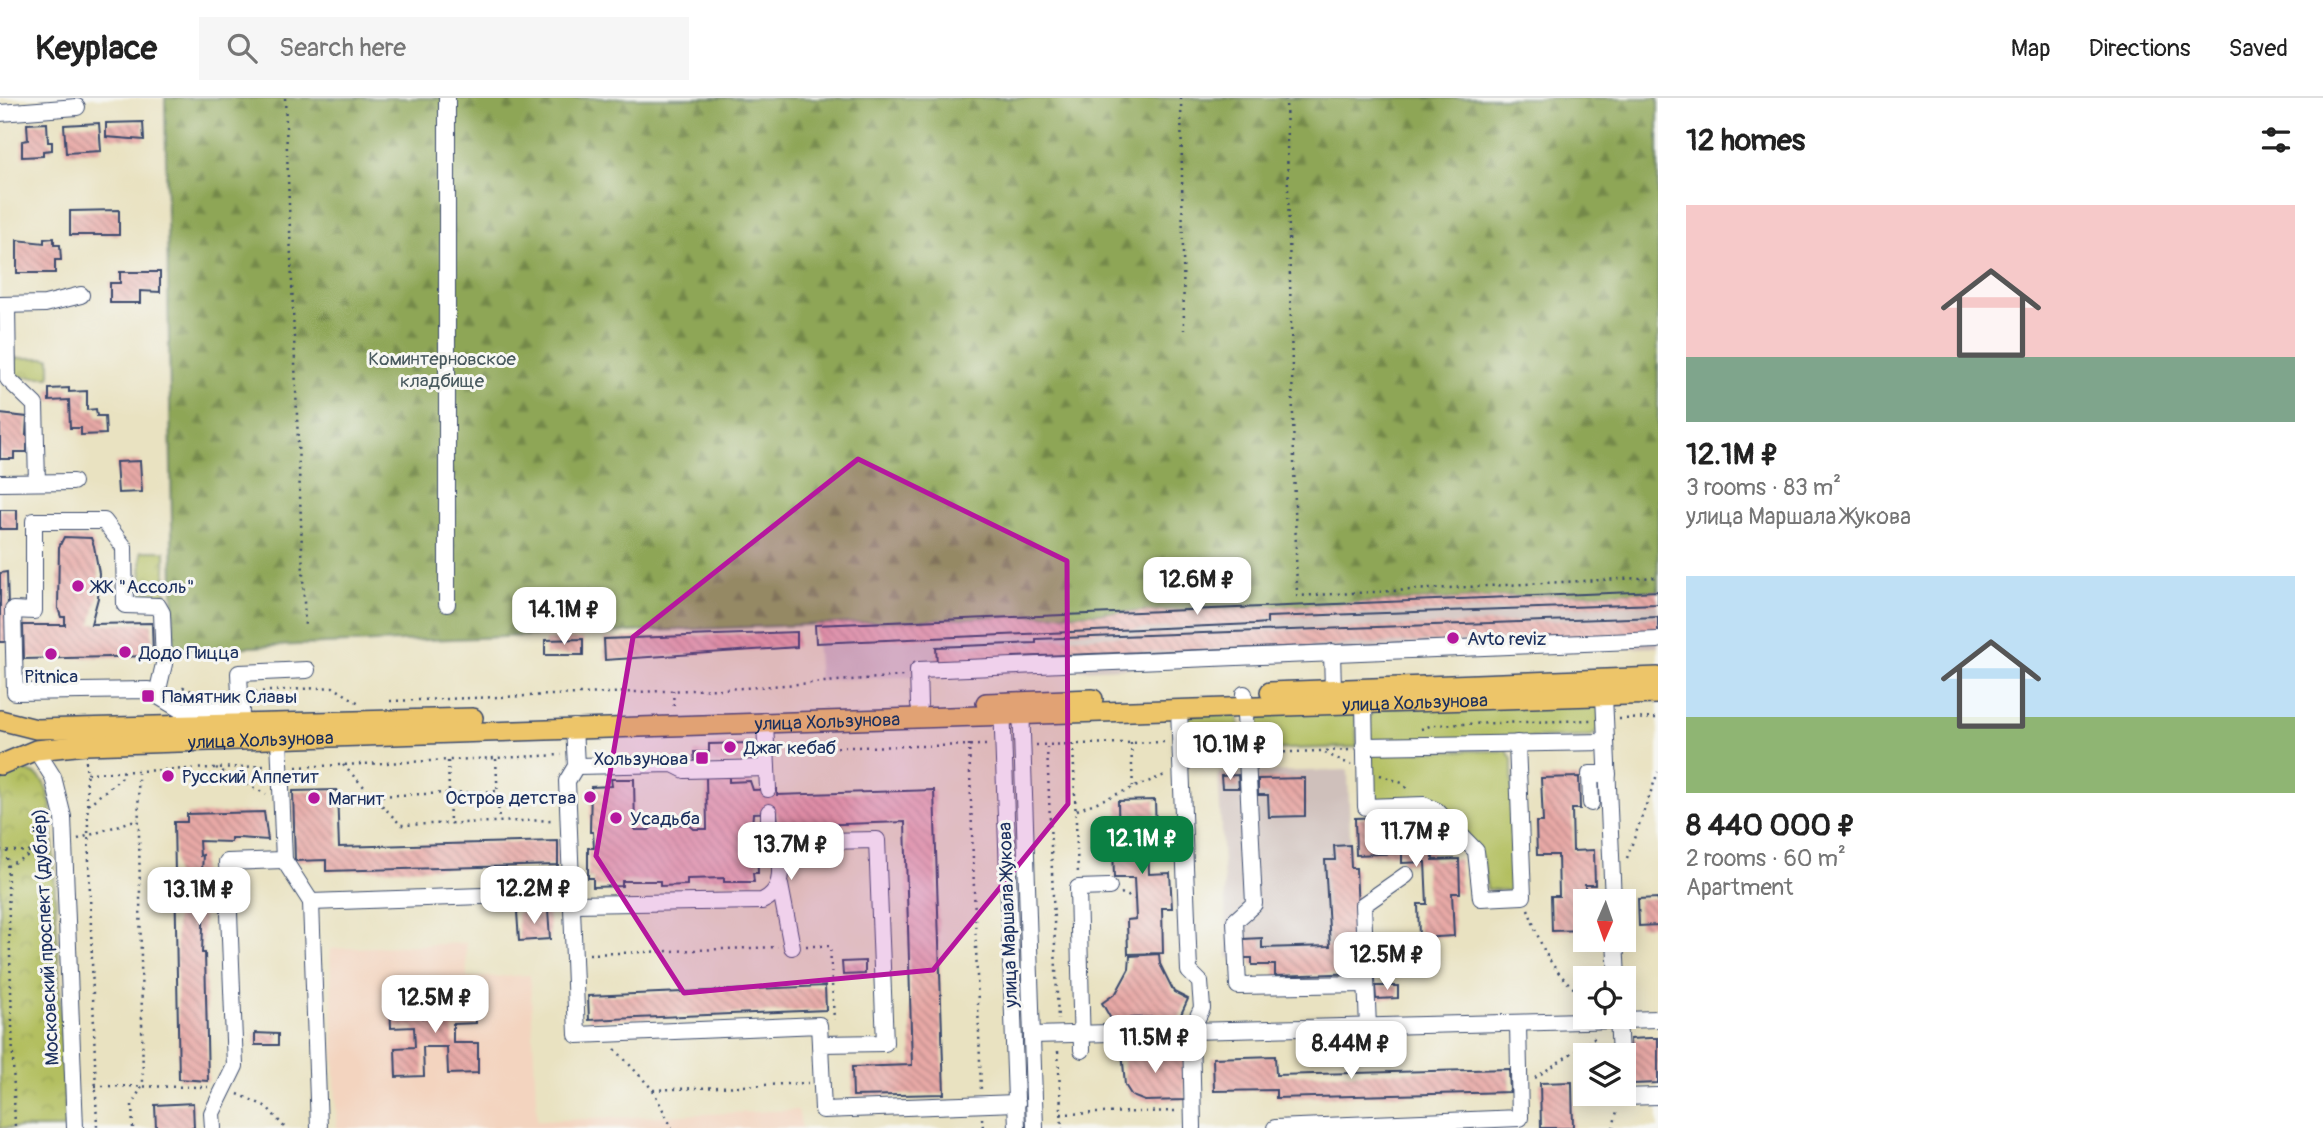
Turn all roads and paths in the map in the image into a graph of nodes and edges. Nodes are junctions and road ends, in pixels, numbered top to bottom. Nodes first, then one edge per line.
1 (285, 98) edge
2 (447, 98) edge
3 (1181, 98) edge
4 (1286, 98) edge
5 (78, 107) dead end
6 (0, 113) edge
7 (81, 295) dead end
8 (4, 305) edge
9 (1184, 330) dead end
10 (37, 481) junction
11 (73, 482) dead end
12 (0, 483) edge
13 (1658, 577) edge
14 (447, 604) dead end
15 (305, 628) dead end
16 (1658, 640) edge
17 (1332, 652) junction
18 (307, 670) dead end
19 (918, 675) junction
20 (1658, 677) edge
21 (1333, 690) junction
22 (1658, 694) edge
23 (203, 695) dead end
24 (1604, 695) junction
25 (163, 698) junction
26 (1244, 700) junction
27 (386, 702) dead end
28 (1364, 702) junction
29 (359, 703) dead end
30 (919, 705) junction
31 (1012, 708) junction
32 (241, 709) junction
33 (1179, 709) junction
34 (0, 719) edge
35 (765, 721) junction
36 (574, 727) junction
37 (279, 738) junction
38 (1180, 741) junction
39 (1131, 742) junction
40 (1606, 742) junction
41 (1517, 743) junction
42 (969, 744) junction
43 (1073, 744) junction
44 (1022, 745) junction
45 (1047, 745) junction
46 (1004, 746) junction
47 (1364, 746) junction
48 (766, 748) junction
49 (36, 750) junction
50 (496, 758) junction
51 (576, 760) junction
52 (448, 761) junction
53 (0, 765) edge
54 (343, 765) junction
55 (280, 767) junction
56 (216, 768) junction
57 (767, 768) junction
58 (1181, 768) junction
59 (128, 772) junction
60 (138, 772) junction
61 (1658, 772) edge
62 (1608, 774) junction
63 (768, 789) dead end
64 (1133, 789) junction
65 (498, 791) junction
66 (449, 793) junction
67 (373, 796) junction
68 (282, 802) junction
69 (1591, 803) dead end
70 (89, 805) junction
71 (1075, 810) junction
72 (769, 812) dead end
73 (138, 819) junction
74 (569, 820) junction
75 (499, 822) junction
76 (450, 823) junction
77 (90, 835) junction
78 (779, 842) junction
79 (0, 850) edge
80 (7, 851) junction
81 (35, 852) dead end
82 (1627, 859) dead end
83 (285, 860) junction
84 (1406, 875) dead end
85 (780, 885) junction
86 (1109, 887) dead end
87 (1078, 888) junction
88 (1613, 889) edge
89 (1523, 897) junction
90 (572, 899) junction
91 (311, 902) junction
92 (792, 947) junction
93 (574, 955) junction
94 (1366, 984) junction
95 (1573, 988) edge
96 (1636, 1019) edge
97 (1658, 1019) edge
98 (1573, 1021) edge
99 (1518, 1024) junction
100 (1368, 1027) junction
101 (1604, 1029) edge
102 (1191, 1031) junction
103 (601, 1034) junction
104 (1032, 1035) junction
105 (1058, 1035) junction
106 (1082, 1042) junction
107 (828, 1044) junction
108 (822, 1083) junction
109 (143, 1084) junction
110 (95, 1086) junction
111 (1519, 1088) junction
112 (224, 1089) junction
113 (653, 1090) junction
114 (1658, 1096) edge
115 (1636, 1097) edge
116 (1017, 1103) junction
117 (982, 1105) junction
118 (1192, 1111) junction
119 (1061, 1114) junction
120 (1520, 1123) edge
121 (15, 1128) edge
122 (75, 1128) edge
123 (97, 1128) edge
124 (133, 1128) edge
125 (213, 1128) edge
126 (285, 1128) edge
127 (319, 1128) edge
128 (672, 1128) edge
129 (983, 1128) edge
130 (1017, 1128) edge
131 (1035, 1128) edge
132 (1062, 1128) edge
133 (1193, 1128) edge
134 (1275, 1128) edge

1 - 15 path
2 - 14 street
3 - 9 path
4 - 13 path
5 - 6 street
7 - 8 street
8 - 10 street
10 - 11 street
10 - 12 street
16 - 17 street
17 - 19 street
17 - 21 street
18 - 32 street
19 - 27 path
19 - 30 street
20 - 21 main road, улица Хользунова
21 - 26 main road, улица Хользунова
22 - 24 main road, улица Хользунова
23 - 25 path
24 - 28 main road, улица Хользунова
24 - 40 street
25 - 25 street
25 - 32 street
26 - 28 main road, улица Хользунова
26 - 31 main road, улица Хользунова
26 - 33 main road, улица Хользунова
26 - 94 street
28 - 47 street
29 - 32 path
30 - 31 main road, улица Хользунова
30 - 32 main road, улица Хользунова
31 - 33 main road, улица Хользунова
31 - 35 main road, улица Хользунова
31 - 44 street, улица Маршала Жукова
31 - 46 street, улица Маршала Жукова
32 - 34 main road, улица Хользунова
33 - 38 street
35 - 36 main road, улица Хользунова
35 - 48 street
36 - 37 main road, улица Хользунова
36 - 51 street
37 - 49 main road, улица Хользунова
37 - 55 street
38 - 39 path
38 - 58 street
39 - 43 path
39 - 64 path
40 - 41 street
40 - 62 street
41 - 47 street
41 - 89 street
42 - 46 path
42 - 48 path
42 - 117 path
43 - 45 path
43 - 71 path
44 - 45 path
44 - 104 street, улица Маршала Жукова
45 - 105 path
46 - 116 street, улица Маршала Жукова
47 - 89 street
48 - 57 street
49 - 53 main road, улица Хользунова
49 - 122 street, Московский проспект (дублёр)
50 - 51 path
50 - 52 path
50 - 65 path
51 - 57 street
51 - 74 street
52 - 54 path
52 - 66 path
54 - 55 path
54 - 67 path
55 - 56 path
55 - 68 street
56 - 60 path
56 - 68 path
57 - 63 street
58 - 64 path
58 - 102 street
59 - 60 path
59 - 70 path
59 - 70 path
60 - 73 path
61 - 82 path
62 - 69 street
62 - 88 street
64 - 71 path
65 - 66 path
65 - 75 path
66 - 67 path
66 - 76 path
67 - 76 path
68 - 83 street
70 - 77 path
71 - 87 path
72 - 78 street
73 - 77 path
73 - 109 path
74 - 75 path
74 - 90 street
75 - 76 path
77 - 110 path
78 - 85 street
78 - 107 street
79 - 80 path
80 - 81 path
80 - 121 path
83 - 91 street
83 - 112 street
84 - 94 street
85 - 90 street
85 - 92 street
86 - 87 street
87 - 106 street
89 - 95 path
90 - 91 street
90 - 93 street
91 - 127 street
92 - 93 path
92 - 107 path
93 - 103 street
94 - 100 street
96 - 97 street
98 - 99 street
99 - 100 street
99 - 111 street
100 - 102 street
101 - 111 path
102 - 106 street
102 - 118 street
103 - 107 street
103 - 113 path
104 - 105 street
104 - 131 street, улица Маршала Жукова
105 - 106 street
105 - 119 path
107 - 108 street
108 - 113 path
108 - 117 street
109 - 110 path
109 - 112 path
109 - 124 path
110 - 123 path
111 - 120 street
112 - 125 street
112 - 126 path
113 - 128 path
114 - 115 street
116 - 117 street
116 - 130 street, улица Маршала Жукова
117 - 129 path
118 - 119 path
118 - 133 street
119 - 132 path
120 - 134 street

